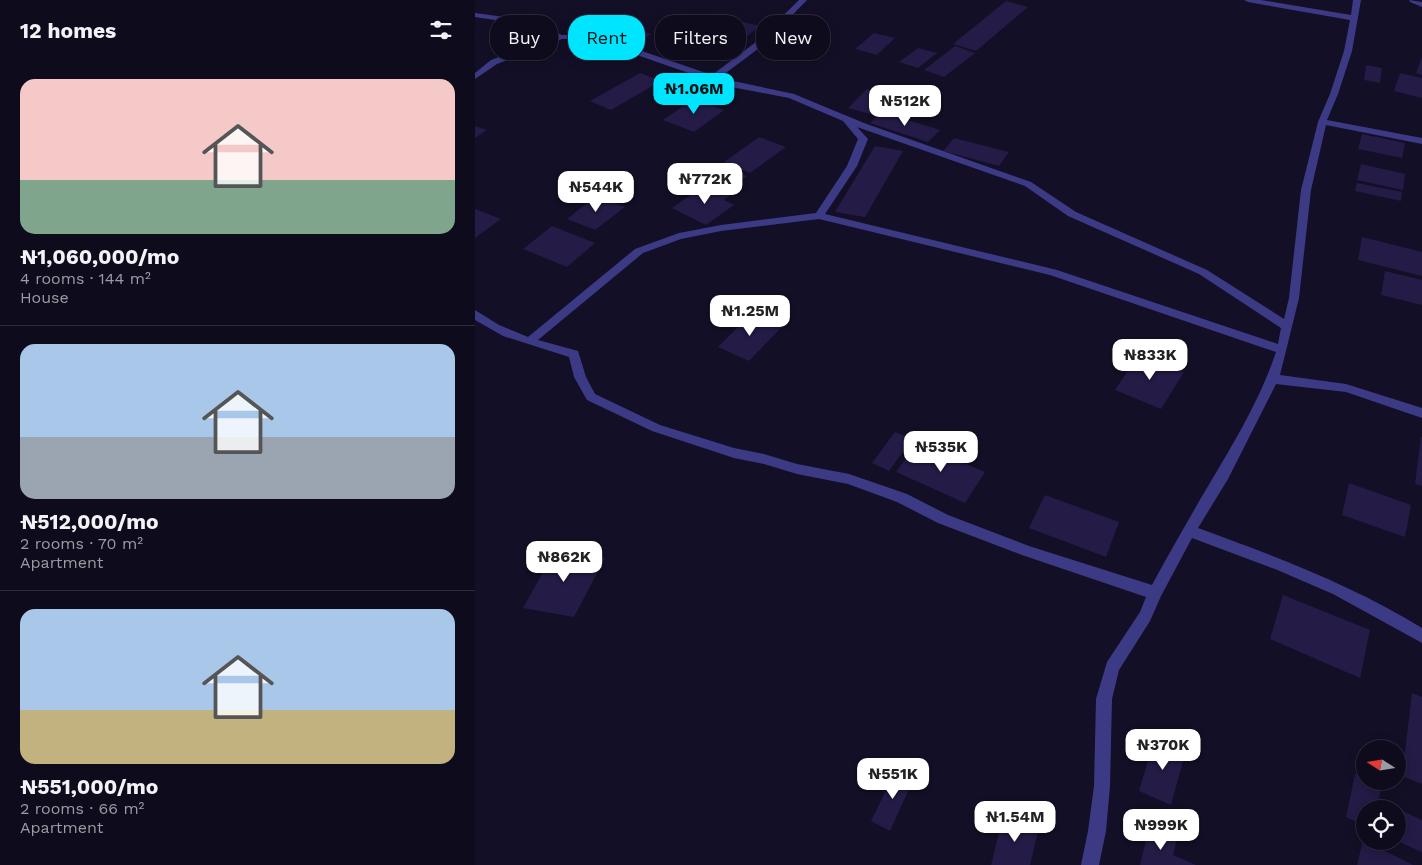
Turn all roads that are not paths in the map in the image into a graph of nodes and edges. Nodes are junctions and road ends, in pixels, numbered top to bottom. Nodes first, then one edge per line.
1 (803, 0) edge
2 (1248, 0) edge
3 (1357, 0) edge
4 (1413, 0) edge
5 (1422, 6) edge
6 (475, 16) edge
7 (1353, 18) junction
8 (561, 37) junction
9 (475, 77) edge
10 (715, 77) junction
11 (846, 118) junction
12 (1322, 122) junction
13 (1422, 141) edge
14 (819, 216) junction
15 (475, 314) edge
16 (1288, 328) junction
17 (530, 341) junction
18 (1282, 350) junction
19 (1273, 379) junction
20 (1422, 413) edge
21 (1189, 531) junction
22 (1155, 593) junction
23 (1422, 636) edge
24 (1089, 865) edge

1 - 10 street
2 - 7 street
3 - 7 street
4 - 5 street
6 - 8 street
7 - 12 street
8 - 9 street
8 - 10 street
10 - 11 street
11 - 14 street
11 - 16 street
12 - 13 street
12 - 16 street
14 - 17 street
14 - 18 street
15 - 17 street
16 - 18 street
17 - 22 street
18 - 19 street
19 - 20 street
19 - 21 street
21 - 22 street
21 - 23 street
22 - 24 street

